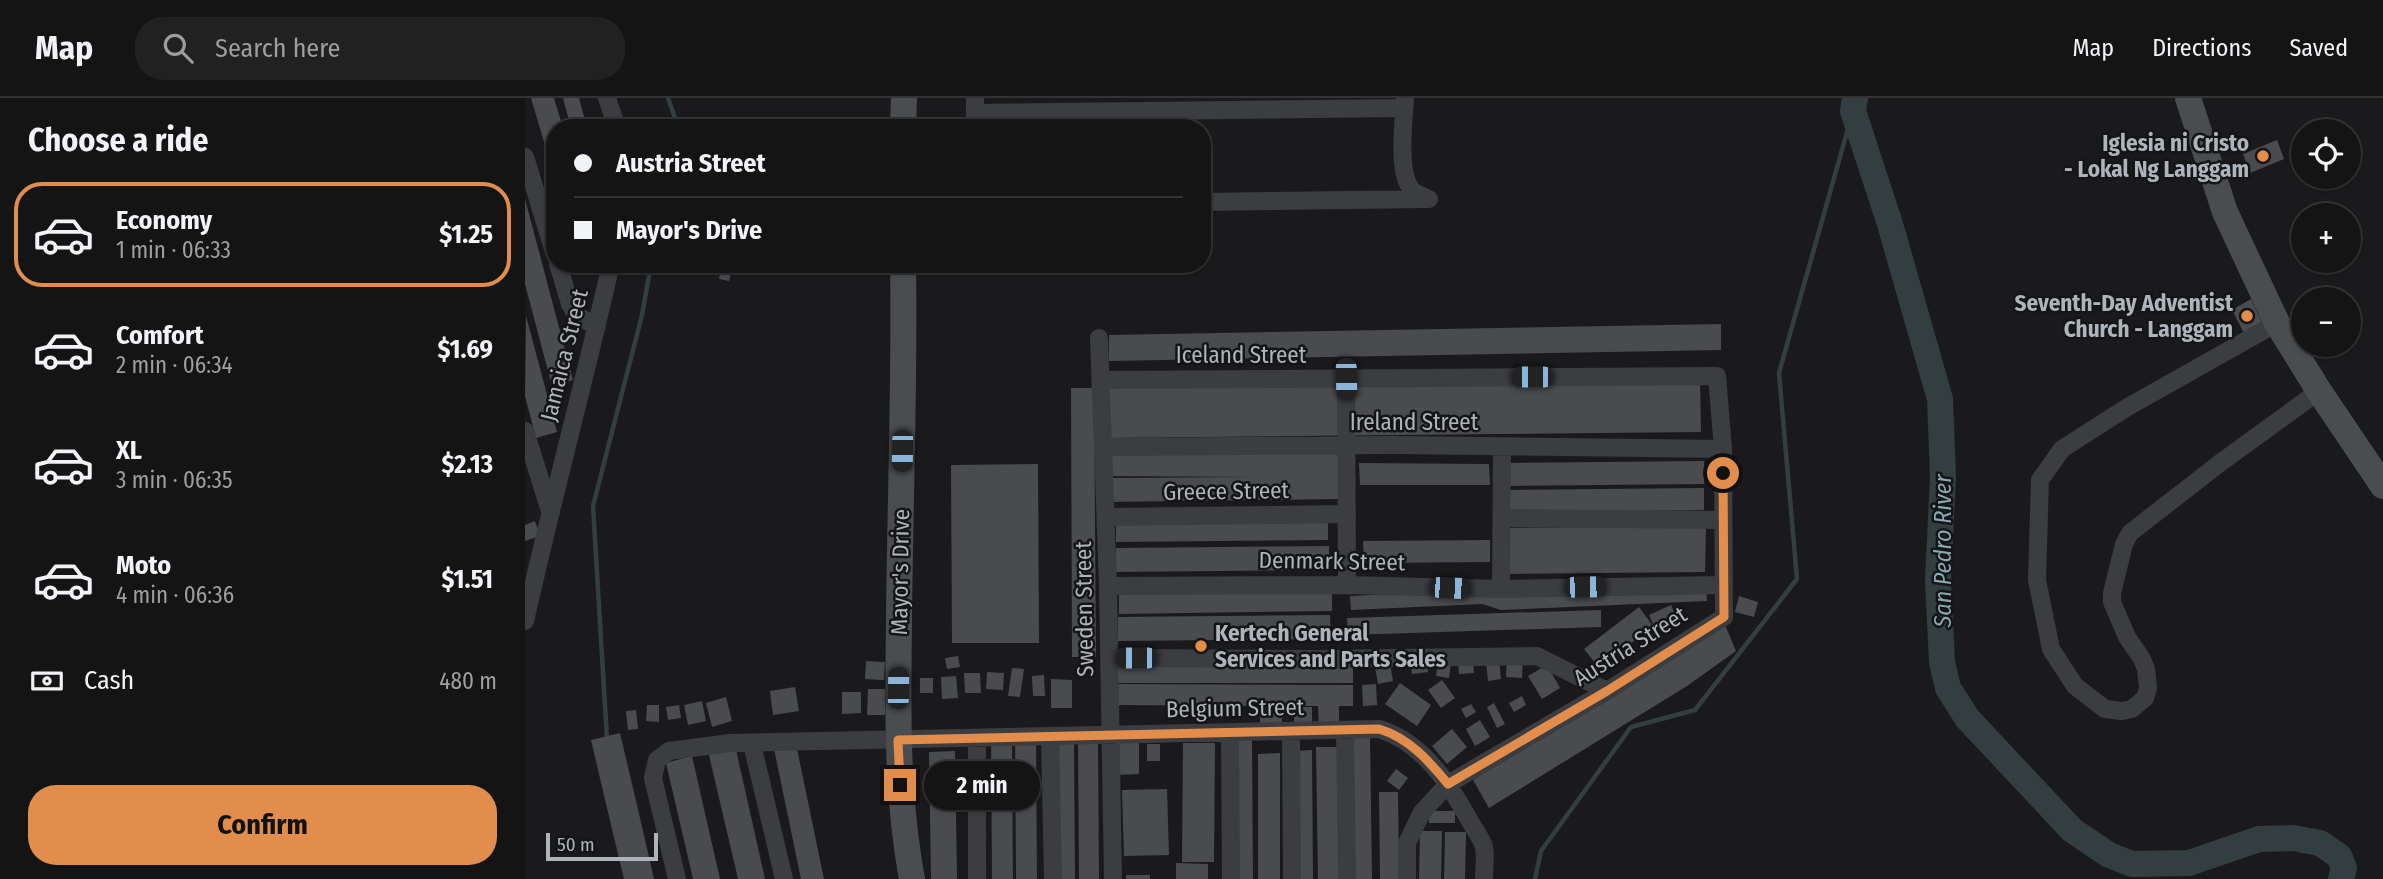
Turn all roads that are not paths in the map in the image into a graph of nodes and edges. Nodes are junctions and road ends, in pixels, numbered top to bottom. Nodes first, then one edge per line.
1 (607, 98) edge
2 (904, 98) edge
3 (2188, 98) edge
4 (1404, 103) edge
5 (975, 113) edge
6 (614, 119) edge
7 (903, 119) edge
8 (525, 157) edge
9 (1211, 202) edge
10 (546, 226) edge
11 (561, 273) edge
12 (609, 273) edge
13 (903, 273) edge
14 (2277, 323) junction
15 (597, 326) junction
16 (1099, 338) dead end
17 (1717, 376) joint
18 (1346, 379) junction
19 (1101, 380) junction
20 (2319, 391) junction
21 (525, 431) edge
22 (1347, 446) junction
23 (1104, 447) junction
24 (1502, 447) junction
25 (1723, 449) junction
26 (2383, 486) edge
27 (549, 511) junction
28 (1347, 514) junction
29 (1106, 517) junction
30 (1502, 518) junction
31 (1723, 520) junction
32 (1347, 585) junction
33 (1724, 585) junction
34 (1108, 586) junction
35 (1501, 589) junction
36 (525, 621) edge
37 (1110, 658) junction
38 (1607, 691) junction
39 (1345, 730) junction
40 (1291, 732) junction
41 (1230, 733) junction
42 (1110, 736) junction
43 (1050, 737) junction
44 (977, 738) junction
45 (898, 740) junction
46 (753, 744) junction
47 (1448, 784) junction
48 (677, 879) edge
49 (784, 879) edge
50 (912, 879) edge
51 (977, 879) edge
52 (1052, 879) edge
53 (1113, 879) edge
54 (1231, 879) edge
55 (1292, 879) edge
56 (1347, 879) edge
57 (1407, 879) edge
58 (1484, 879) edge

1 - 6 street
2 - 7 street
3 - 14 street
4 - 5 street
4 - 9 street
8 - 10 street
11 - 15 street
12 - 15 street, Jamaica Street
13 - 45 street, Mayor's Drive
14 - 20 street
14 - 20 street
15 - 27 street, Jamaica Street
16 - 19 street, Sweden Street
17 - 18 street, Iceland Street
17 - 25 street, Austria Street
18 - 19 street, Iceland Street
18 - 22 street
19 - 23 street, Sweden Street
20 - 26 street
21 - 27 street
22 - 23 street, Ireland Street
22 - 24 street, Ireland Street
22 - 28 street
23 - 29 street, Sweden Street
24 - 25 street, Ireland Street
24 - 30 street
25 - 31 street, Austria Street
27 - 36 street, Jamaica Street
28 - 29 street, Greece Street
28 - 32 street
29 - 34 street, Sweden Street
30 - 31 street
30 - 35 street
31 - 33 street, Austria Street
32 - 34 street, Denmark Street
32 - 35 street, Denmark Street
33 - 35 street, Denmark Street
33 - 38 street, Austria Street
34 - 37 street, Sweden Street
37 - 38 street
37 - 42 street, Sweden Street
38 - 47 street, Austria Street
39 - 40 street, Belgium Street
39 - 47 street, Belgium Street
39 - 56 street
40 - 41 street, Belgium Street
40 - 55 street
41 - 42 street, Belgium Street
41 - 54 street
42 - 43 street, Belgium Street
42 - 53 street, Sweden Street
43 - 44 street, Belgium Street
43 - 52 street
44 - 45 street, Belgium Street
44 - 51 street
45 - 46 street, Belgium Street
45 - 50 street, Mayor's Drive
46 - 48 street, Belgium Street
46 - 49 street
47 - 57 street, Austria Street
47 - 58 street, Belgium Street

